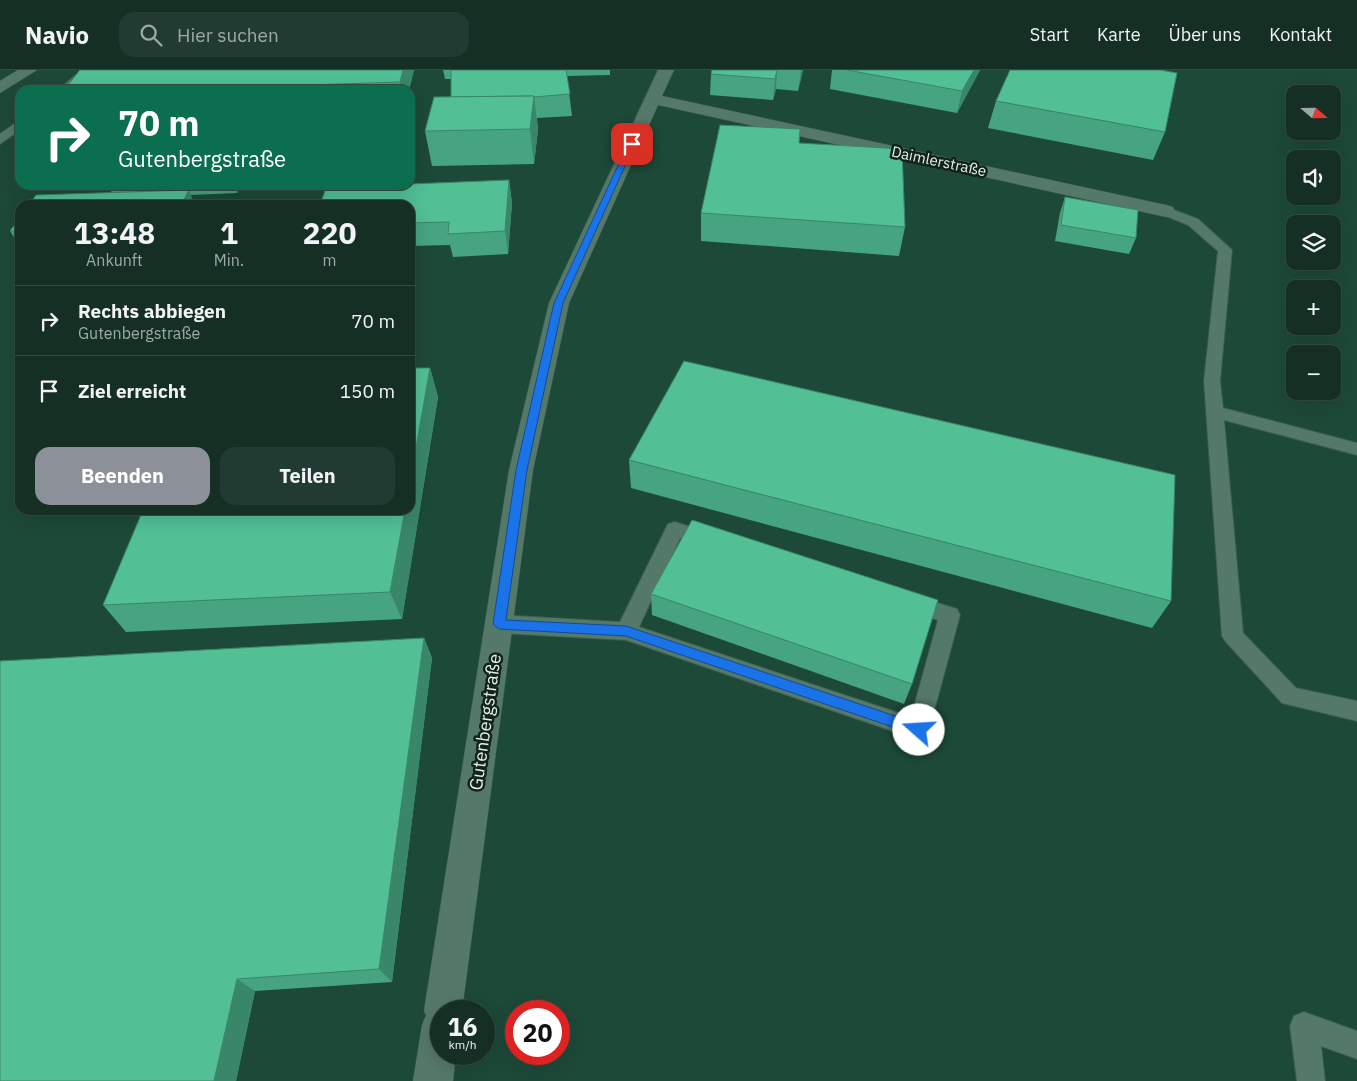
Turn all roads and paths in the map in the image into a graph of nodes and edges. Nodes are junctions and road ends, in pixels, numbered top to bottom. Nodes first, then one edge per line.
1 (29, 70) edge
2 (89, 70) edge
3 (666, 70) edge
4 (70, 85) edge
5 (0, 88) edge
6 (653, 99) junction
7 (15, 128) edge
8 (0, 140) edge
9 (1166, 210) joint
10 (1215, 412) junction
11 (1357, 449) edge
12 (732, 547) edge
13 (893, 597) edge
14 (499, 624) junction
15 (626, 631) junction
16 (1357, 711) edge
17 (445, 1000) edge
18 (1357, 1045) edge
19 (435, 1065) edge
20 (433, 1081) edge
21 (1311, 1081) edge

1 - 5 street
2 - 4 lane
3 - 6 street, Gutenbergstraße
6 - 9 street, Daimlerstraße
6 - 14 street, Gutenbergstraße
7 - 8 lane
9 - 10 lane
10 - 11 lane
10 - 16 lane
12 - 15 lane
13 - 15 lane
14 - 15 lane
14 - 17 street, Gutenbergstraße
18 - 21 lane
19 - 20 street

